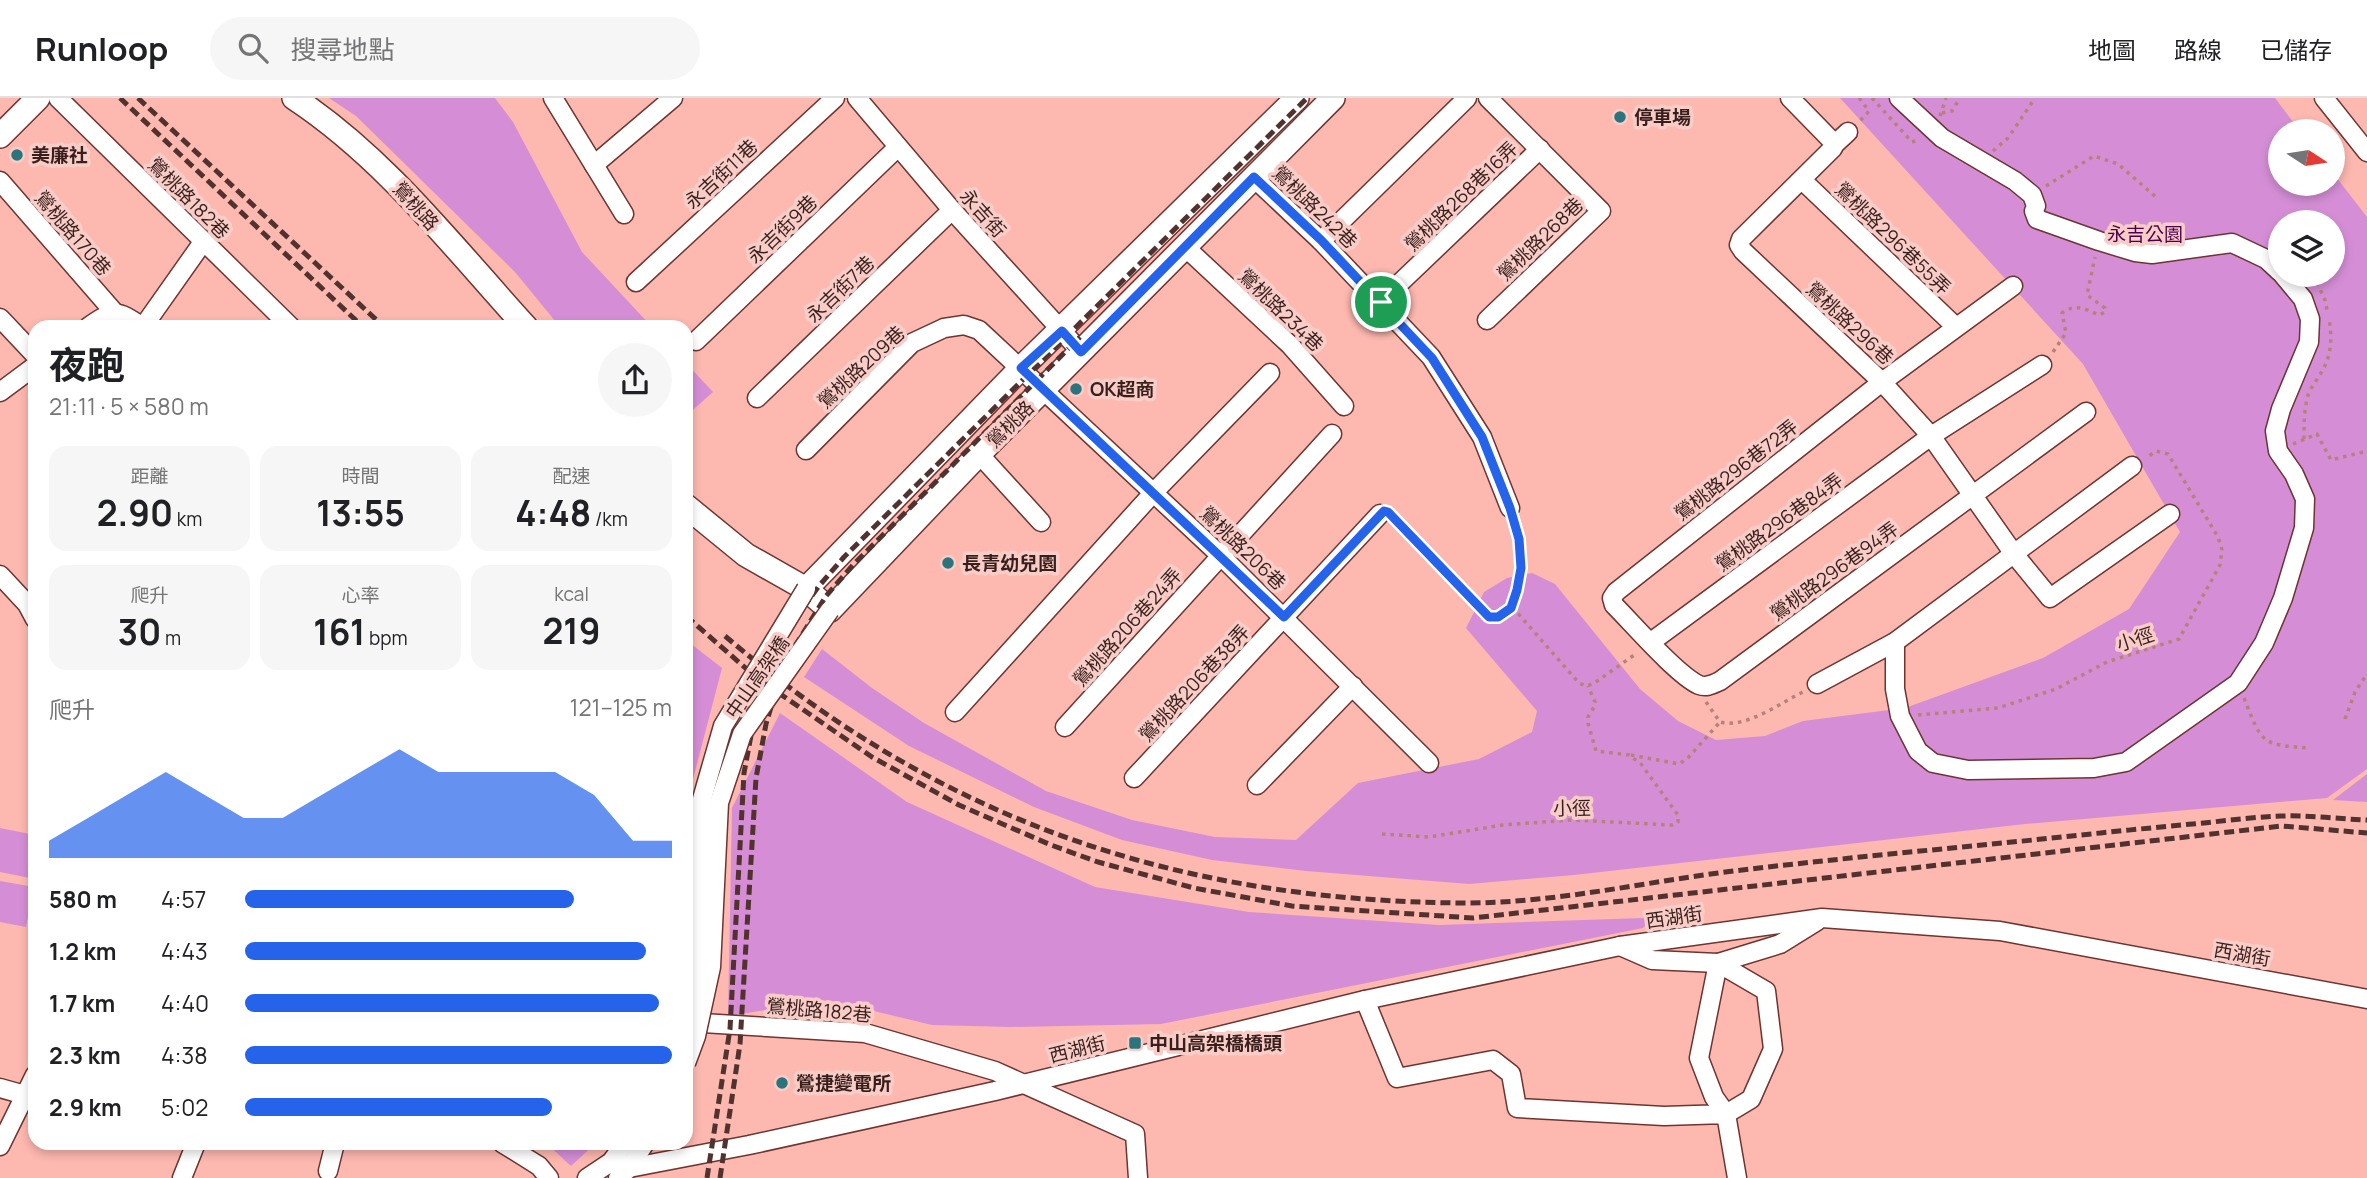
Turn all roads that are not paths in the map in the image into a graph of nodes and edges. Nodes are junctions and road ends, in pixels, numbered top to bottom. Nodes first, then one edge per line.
1 (38, 98) edge
2 (58, 98) edge
3 (294, 98) edge
4 (553, 98) edge
5 (673, 98) edge
6 (835, 98) edge
7 (857, 98) edge
8 (1297, 98) edge
9 (1333, 98) edge
10 (1467, 98) edge
11 (1488, 98) edge
12 (1790, 98) edge
13 (1899, 98) edge
14 (2324, 98) edge
15 (1848, 132) road end
16 (0, 136) edge
17 (1834, 145) junction
18 (898, 147) junction
19 (1539, 149) junction
20 (2367, 152) edge
21 (594, 165) junction
22 (1254, 177) junction
23 (1802, 180) junction
24 (0, 181) edge
25 (952, 210) junction
26 (624, 214) dead end
27 (1321, 240) junction
28 (203, 242) junction
29 (1184, 246) junction
30 (2268, 261) edge
31 (636, 282) dead end
32 (2012, 286) dead end
33 (2293, 287) edge
34 (1381, 302) junction
35 (114, 312) junction
36 (0, 318) edge
37 (98, 320) edge
38 (133, 320) edge
39 (148, 320) edge
40 (284, 320) edge
41 (520, 320) edge
42 (1487, 320) dead end
43 (1956, 327) junction
44 (1062, 331) junction
45 (696, 341) dead end
46 (28, 348) edge
47 (1081, 352) junction
48 (2042, 365) road end
49 (1021, 368) junction
50 (28, 371) edge
51 (1270, 373) dead end
52 (1882, 382) junction
53 (1044, 390) junction
54 (0, 392) edge
55 (757, 398) dead end
56 (1344, 406) dead end
57 (2086, 412) dead end
58 (1332, 434) dead end
59 (1931, 436) junction
60 (806, 450) dead end
61 (979, 454) junction
62 (2132, 466) road end
63 (1154, 492) junction
64 (1973, 495) junction
65 (1510, 508) road end
66 (693, 512) edge
67 (1380, 514) road end
68 (2170, 514) dead end
69 (1041, 522) dead end
70 (2014, 554) junction
71 (1220, 555) junction
72 (0, 575) edge
73 (806, 589) junction
74 (28, 603) edge
75 (830, 610) junction
76 (1284, 617) junction
77 (1651, 642) junction
78 (1895, 642) junction
79 (1817, 684) road end
80 (1353, 686) junction
81 (955, 712) dead end
82 (1065, 727) dead end
83 (1429, 763) dead end
84 (1134, 778) dead end
85 (1257, 785) dead end
86 (1822, 918) junction
87 (1620, 946) junction
88 (1718, 963) junction
89 (693, 972) edge
90 (2367, 999) edge
91 (1365, 1000) junction
92 (693, 1022) edge
93 (693, 1044) edge
94 (8, 1083) edge
95 (1024, 1084) junction
96 (28, 1089) edge
97 (25, 1095) junction
98 (1726, 1114) junction
99 (0, 1146) edge
100 (193, 1150) edge
101 (333, 1150) edge
102 (513, 1150) edge
103 (623, 1150) edge
104 (638, 1150) edge
105 (619, 1169) edge
106 (327, 1171) dead end
107 (182, 1178) edge
108 (549, 1178) edge
109 (587, 1178) edge
110 (1139, 1178) edge
111 (1737, 1178) edge

1 - 16 main road
2 - 28 street, 鶯桃路182巷
3 - 41 main road, 鶯桃路
4 - 21 street
5 - 21 street
6 - 31 street, 永吉街11巷
7 - 18 street, 永吉街
8 - 44 main road, 鶯桃路
9 - 22 main road, 鶯桃路
10 - 27 street
11 - 19 street, 鶯桃路268巷
12 - 17 street
13 - 30 street
14 - 20 street
15 - 17 street, 鶯桃路296巷
17 - 23 street, 鶯桃路296巷
18 - 25 street, 永吉街
18 - 45 street, 永吉街9巷
19 - 34 street, 鶯桃路268巷16弄
19 - 42 street, 鶯桃路268巷
21 - 26 street
22 - 27 street, 鶯桃路242巷
22 - 29 main road, 鶯桃路
23 - 43 street, 鶯桃路296巷55弄
23 - 52 street, 鶯桃路296巷
24 - 35 street, 鶯桃路170巷
25 - 44 street, 永吉街
25 - 55 street, 永吉街7巷
27 - 34 street, 鶯桃路242巷
28 - 39 street
28 - 40 street, 鶯桃路182巷
29 - 47 main road, 鶯桃路
29 - 56 street, 鶯桃路234巷
32 - 43 street, 鶯桃路296巷72弄
33 - 78 street
34 - 65 street, 鶯桃路242巷
35 - 37 street
35 - 38 street
36 - 46 street
43 - 52 street, 鶯桃路296巷72弄
44 - 47 street, 永吉街
44 - 49 main road, 鶯桃路
47 - 53 main road, 鶯桃路
48 - 59 street, 鶯桃路296巷84弄
49 - 53 street, 鶯桃路206巷
49 - 60 street, 鶯桃路209巷
49 - 73 main road, 鶯桃路
50 - 54 street
51 - 63 street
52 - 59 street, 鶯桃路296巷
52 - 77 street, 鶯桃路296巷72弄
53 - 61 main road, 鶯桃路
53 - 63 street, 鶯桃路206巷
57 - 64 street, 鶯桃路296巷94弄
58 - 71 street, 鶯桃路206巷24弄
59 - 64 street, 鶯桃路296巷
59 - 77 street, 鶯桃路296巷84弄
61 - 69 street
61 - 75 main road, 鶯桃路
62 - 70 street
63 - 71 street, 鶯桃路206巷
63 - 81 street
64 - 70 street, 鶯桃路296巷
64 - 77 street, 鶯桃路296巷94弄
66 - 73 main road
67 - 76 street, 鶯桃路206巷38弄
68 - 70 street, 鶯桃路296巷
70 - 78 street
71 - 76 street, 鶯桃路206巷
71 - 82 street, 鶯桃路206巷24弄
72 - 74 street
73 - 75 main road
73 - 89 street, 中山高架橋, bridge
75 - 93 street, 中山高架橋, bridge
76 - 80 street, 鶯桃路206巷
76 - 84 street, 鶯桃路206巷38弄
78 - 79 street
80 - 83 street, 鶯桃路206巷
80 - 85 street
86 - 87 street, 西湖街
86 - 88 street
86 - 90 street, 西湖街
87 - 88 street
87 - 91 street, 西湖街
88 - 98 street
88 - 98 street
91 - 95 street, 西湖街
91 - 98 street
92 - 95 street, 鶯桃路182巷
94 - 97 street
95 - 105 street, 西湖街
95 - 110 street, 鶯桃路182巷
96 - 97 street
97 - 99 street
98 - 111 street
100 - 107 street
101 - 106 street
102 - 108 street
103 - 105 street
104 - 105 street
105 - 109 street

